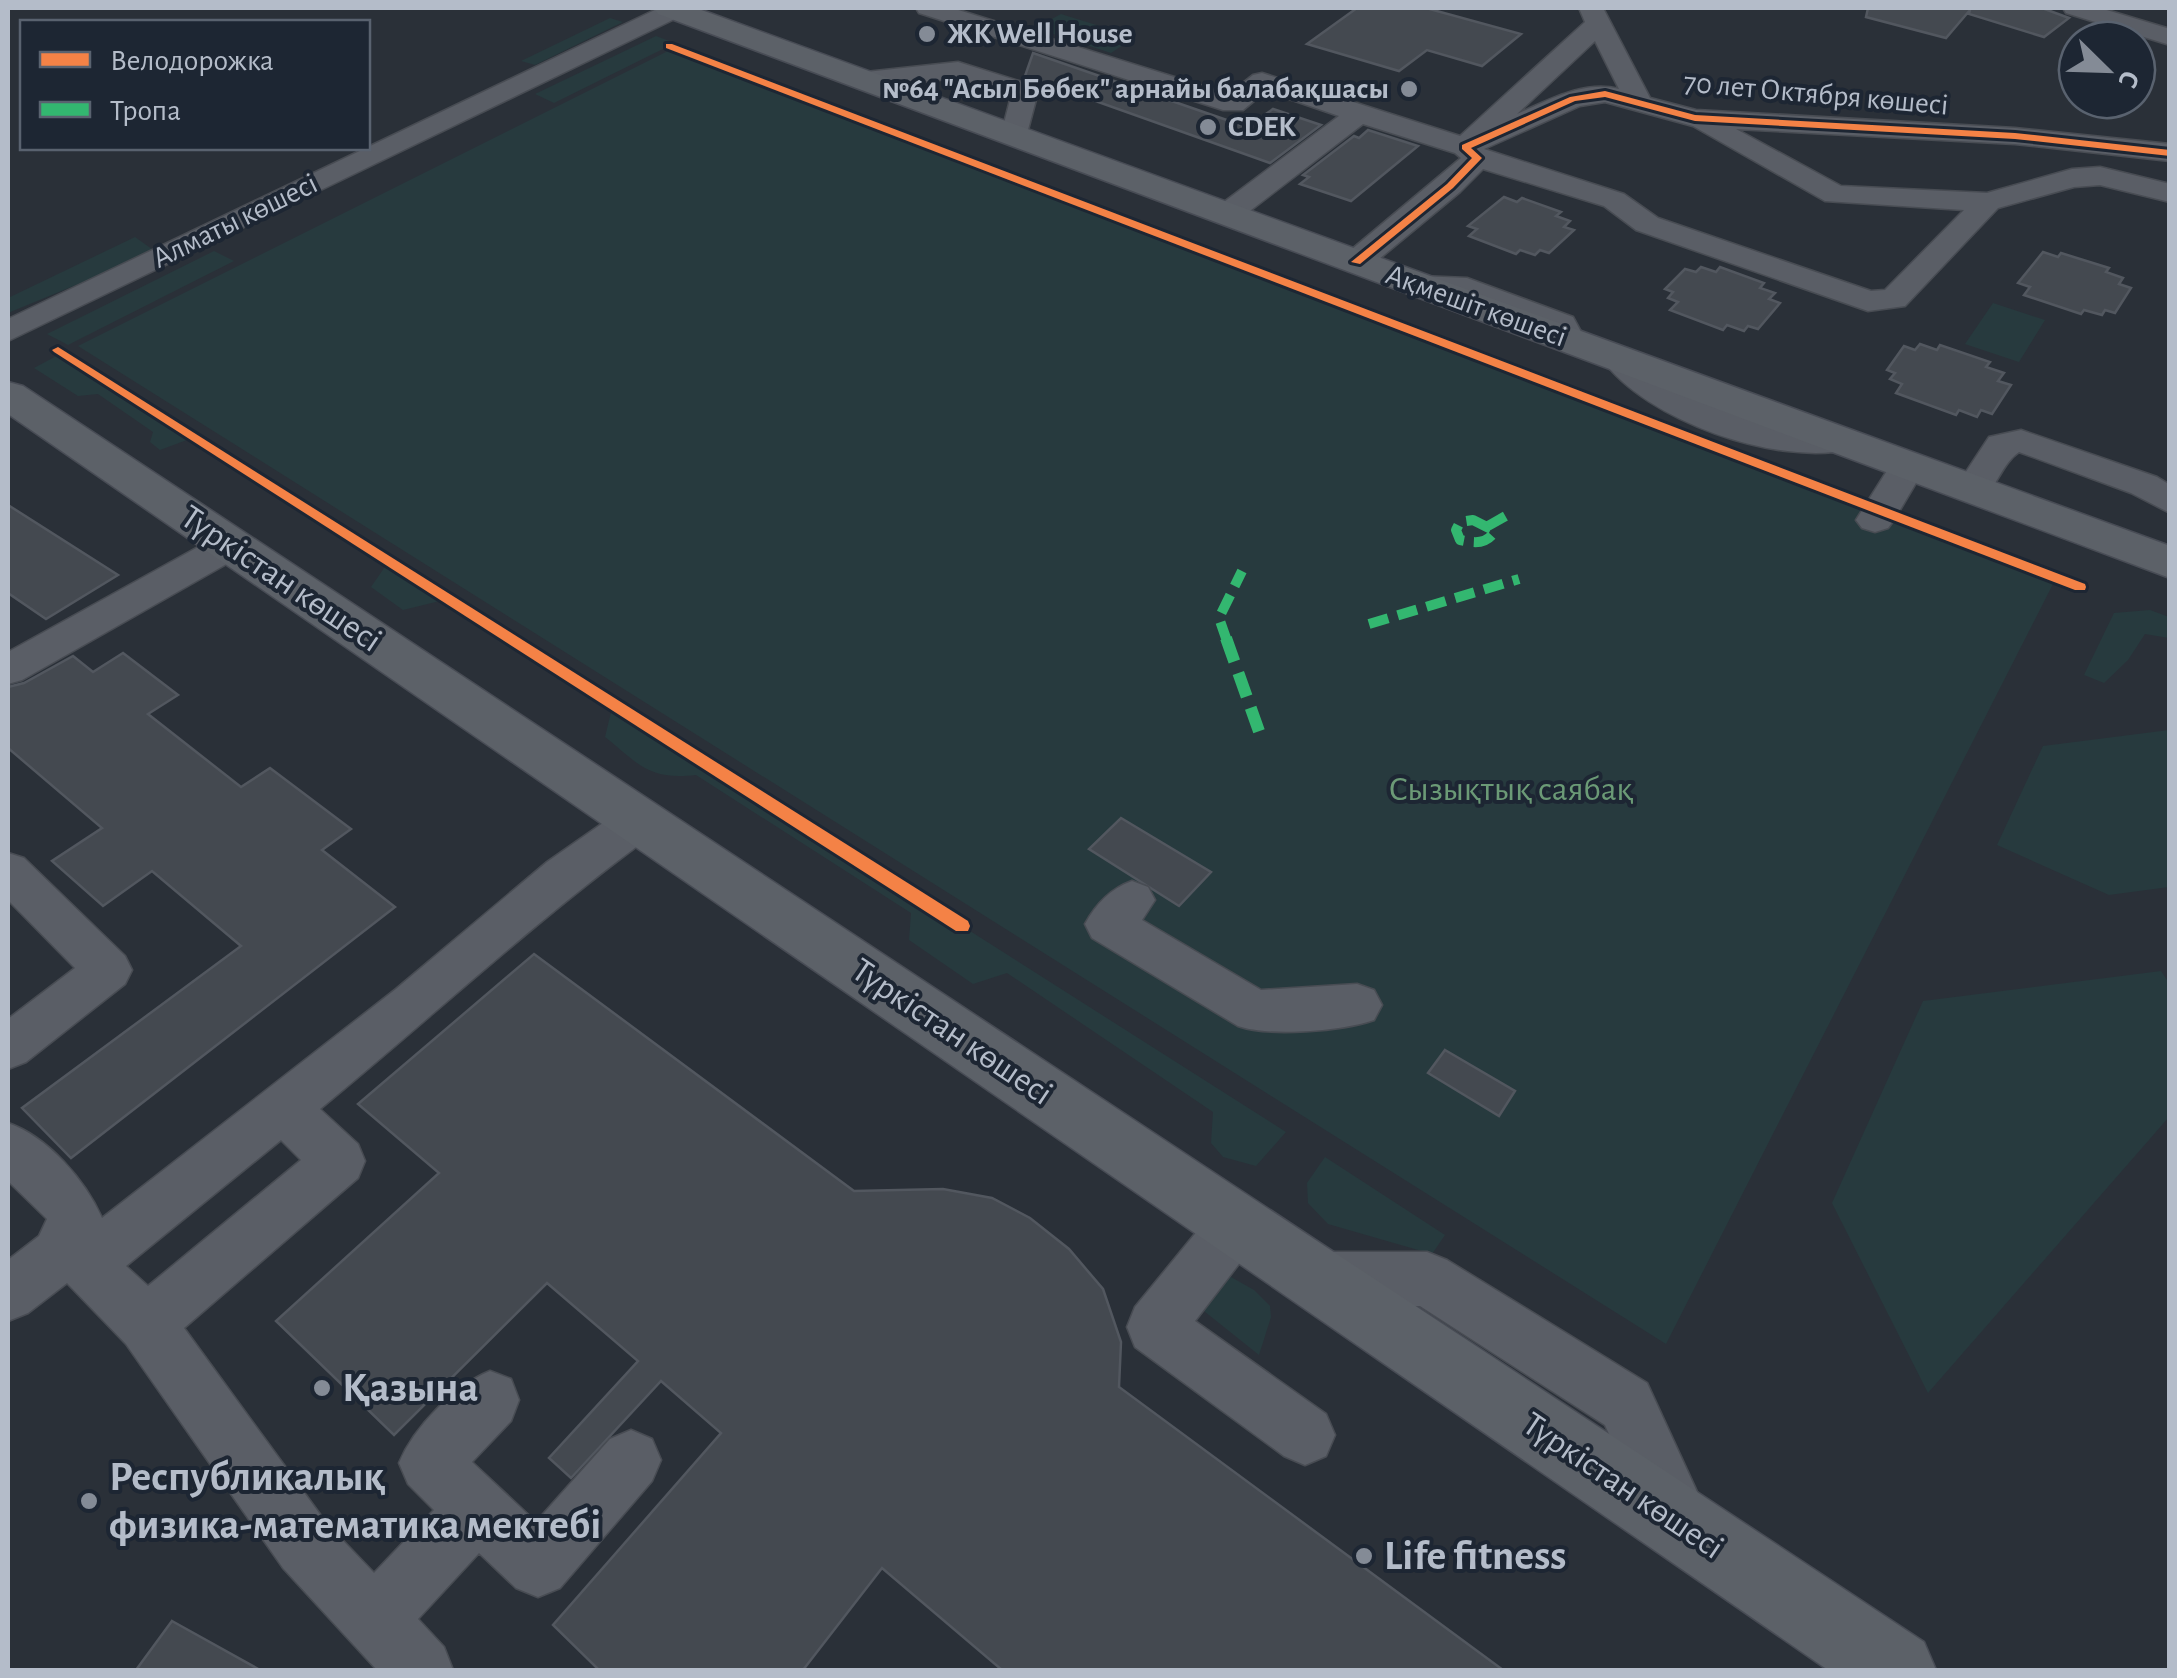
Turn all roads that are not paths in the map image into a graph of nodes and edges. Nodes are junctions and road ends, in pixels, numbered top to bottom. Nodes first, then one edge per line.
1 (674, 8) edge
2 (928, 8) edge
3 (2074, 8) edge
4 (1594, 16) edge
5 (2170, 37) edge
6 (1639, 102) junction
7 (1360, 114) junction
8 (1694, 118) junction
9 (1471, 152) junction
10 (2170, 153) edge
11 (2170, 193) edge
12 (1988, 202) junction
13 (1227, 214) junction
14 (1356, 262) junction
15 (8, 332) edge
16 (8, 394) edge
17 (1908, 466) junction
18 (1972, 490) junction
19 (2170, 501) edge
20 (2170, 514) edge
21 (1875, 520) dead end
22 (231, 546) junction
23 (2159, 560) edge
24 (8, 670) edge
25 (639, 821) junction
26 (8, 871) edge
27 (1132, 900) dead end
28 (1357, 1005) dead end
29 (8, 1047) edge
30 (283, 1108) junction
31 (8, 1146) edge
32 (1236, 1225) junction
33 (72, 1259) junction
34 (8, 1294) edge
35 (146, 1324) junction
36 (490, 1400) dead end
37 (1306, 1435) dead end
38 (631, 1460) dead end
39 (477, 1509) junction
40 (374, 1620) junction
41 (1822, 1649) edge
42 (421, 1670) edge
43 (1896, 1670) edge

1 - 13 main road, Ақмешіт көшесі
1 - 15 street, Алматы көшесі
2 - 7 street
3 - 5 street
4 - 6 street, 70 лет Октября көшесі
4 - 9 street
6 - 8 street, 70 лет Октября көшесі
6 - 9 street, 70 лет Октября көшесі
7 - 9 street
7 - 13 street
8 - 10 street, 70 лет Октября көшесі
8 - 12 street
9 - 12 street
9 - 14 street, 70 лет Октября көшесі
11 - 12 street
13 - 14 main road, Ақмешіт көшесі
14 - 17 main road, Ақмешіт көшесі
16 - 22 main road, Түркістан көшесі
17 - 18 main road, Ақмешіт көшесі
17 - 21 street
18 - 19 street
18 - 23 main road, Ақмешіт көшесі
20 - 23 street
22 - 24 street
22 - 25 main road, Түркістан көшесі
25 - 30 street
25 - 32 main road, Түркістан көшесі
26 - 29 street
27 - 28 street
30 - 33 street
30 - 35 street
31 - 33 street
32 - 37 street
32 - 41 main road, Түркістан көшесі
33 - 34 street
33 - 35 street
35 - 40 street
36 - 39 street
38 - 39 street
39 - 40 street
40 - 42 street
41 - 43 main road, Түркістан көшесі

